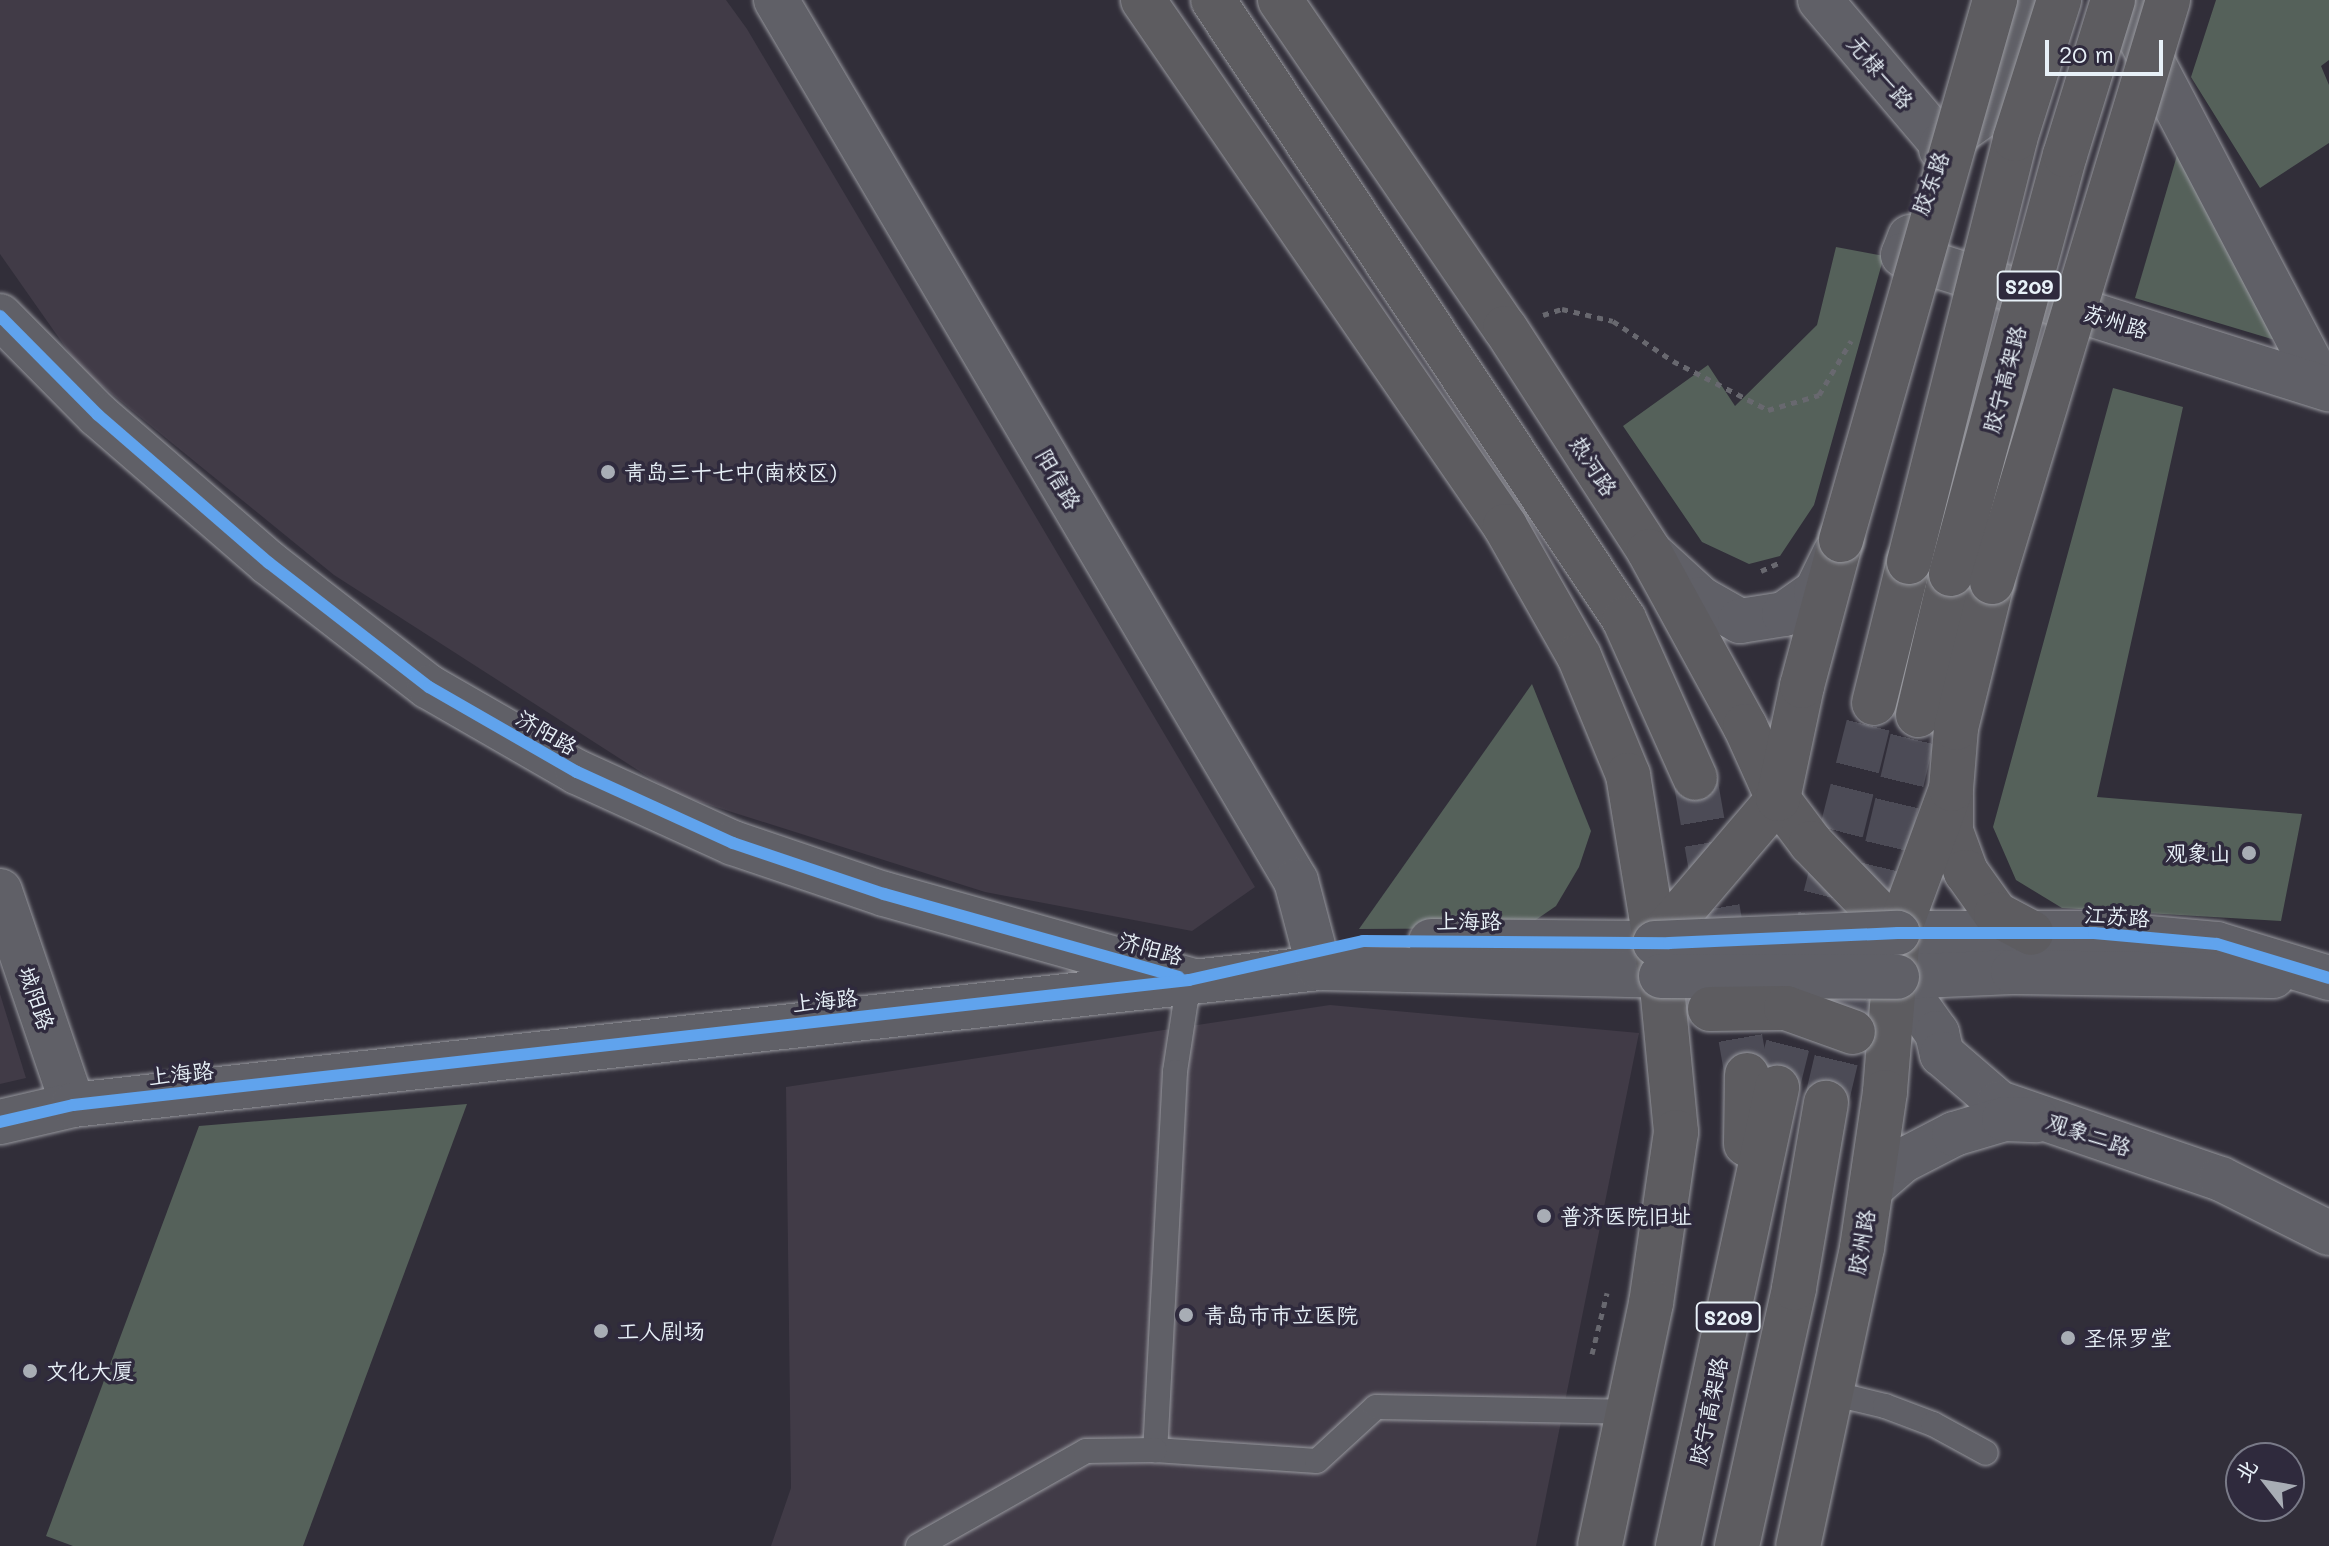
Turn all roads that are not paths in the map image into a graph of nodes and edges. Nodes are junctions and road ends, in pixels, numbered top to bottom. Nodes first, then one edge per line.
1 (776, 0) edge
2 (1143, 0) edge
3 (1213, 0) edge
4 (1280, 0) edge
5 (1820, 0) edge
6 (1995, 0) edge
7 (2038, 0) edge
8 (2059, 0) edge
9 (2113, 0) edge
10 (2120, 0) edge
11 (2168, 0) edge
12 (1942, 144) junction
13 (1903, 255) joint
14 (2, 320) edge
15 (2326, 388) edge
16 (1841, 540) junction
17 (1649, 551) junction
18 (1972, 578) junction
19 (1874, 703) tunnel mouth
20 (1918, 715) tunnel mouth
21 (1695, 778) tunnel mouth
22 (1951, 789) junction
23 (1778, 799) junction
24 (0, 891) edge
25 (1898, 933) junction
26 (2031, 933) junction
27 (1317, 960) junction
28 (1658, 960) junction
29 (1897, 977) junction
30 (2328, 977) edge
31 (1189, 980) junction
32 (1670, 1048) junction
33 (1762, 1081) tunnel mouth
34 (1885, 1092) junction
35 (1826, 1103) tunnel mouth
36 (73, 1105) junction
37 (2050, 1121) junction
38 (0, 1122) edge
39 (1871, 1188) junction
40 (2329, 1233) edge
41 (1831, 1393) junction
42 (1626, 1412) junction
43 (1155, 1450) junction
44 (1986, 1453) dead end
45 (918, 1546) edge
46 (1600, 1546) edge
47 (1678, 1546) edge
48 (1737, 1546) edge
49 (1798, 1546) edge

1 - 27 street, 阳信路
2 - 28 main road
3 - 21 main road
4 - 17 main road, 热河路
5 - 12 street, 无棣一路
6 - 16 main road, bridge
7 - 12 street, 胶东路
8 - 19 main road, S209, bridge
9 - 18 main road, 胶宁高架路 / S209, bridge
10 - 15 street
11 - 18 main road, bridge
12 - 13 street, 胶东路
13 - 15 street, 苏州路
14 - 31 street, 济阳路
16 - 17 street
16 - 23 main road
17 - 23 main road, 热河路
18 - 20 main road, 胶宁高架路 / S209
18 - 22 main road
22 - 25 main road, 胶州路
22 - 26 main road
23 - 25 main road, 热河路
23 - 28 main road
24 - 36 street, 城阳路
25 - 26 street, 江苏路
25 - 28 street, 江苏路, bridge
25 - 29 main road, 胶州路
26 - 30 street, 江苏路
27 - 28 street, 上海路
27 - 31 street, 上海路
28 - 29 street, 江苏路, bridge
28 - 32 main road
29 - 30 street, 江苏路
29 - 34 main road, 胶州路
29 - 37 street, 观象二路
31 - 36 street, 上海路
31 - 43 lane
32 - 34 main road, bridge
32 - 42 main road
33 - 47 main road, 胶宁高架路 / S209
34 - 39 main road, 胶州路
35 - 48 main road, S209
36 - 38 street, 上海路
37 - 39 street
37 - 40 street, 观象二路
39 - 41 main road, 胶州路
41 - 44 lane
41 - 49 main road, 胶州路
42 - 43 lane
42 - 46 main road
43 - 45 lane

